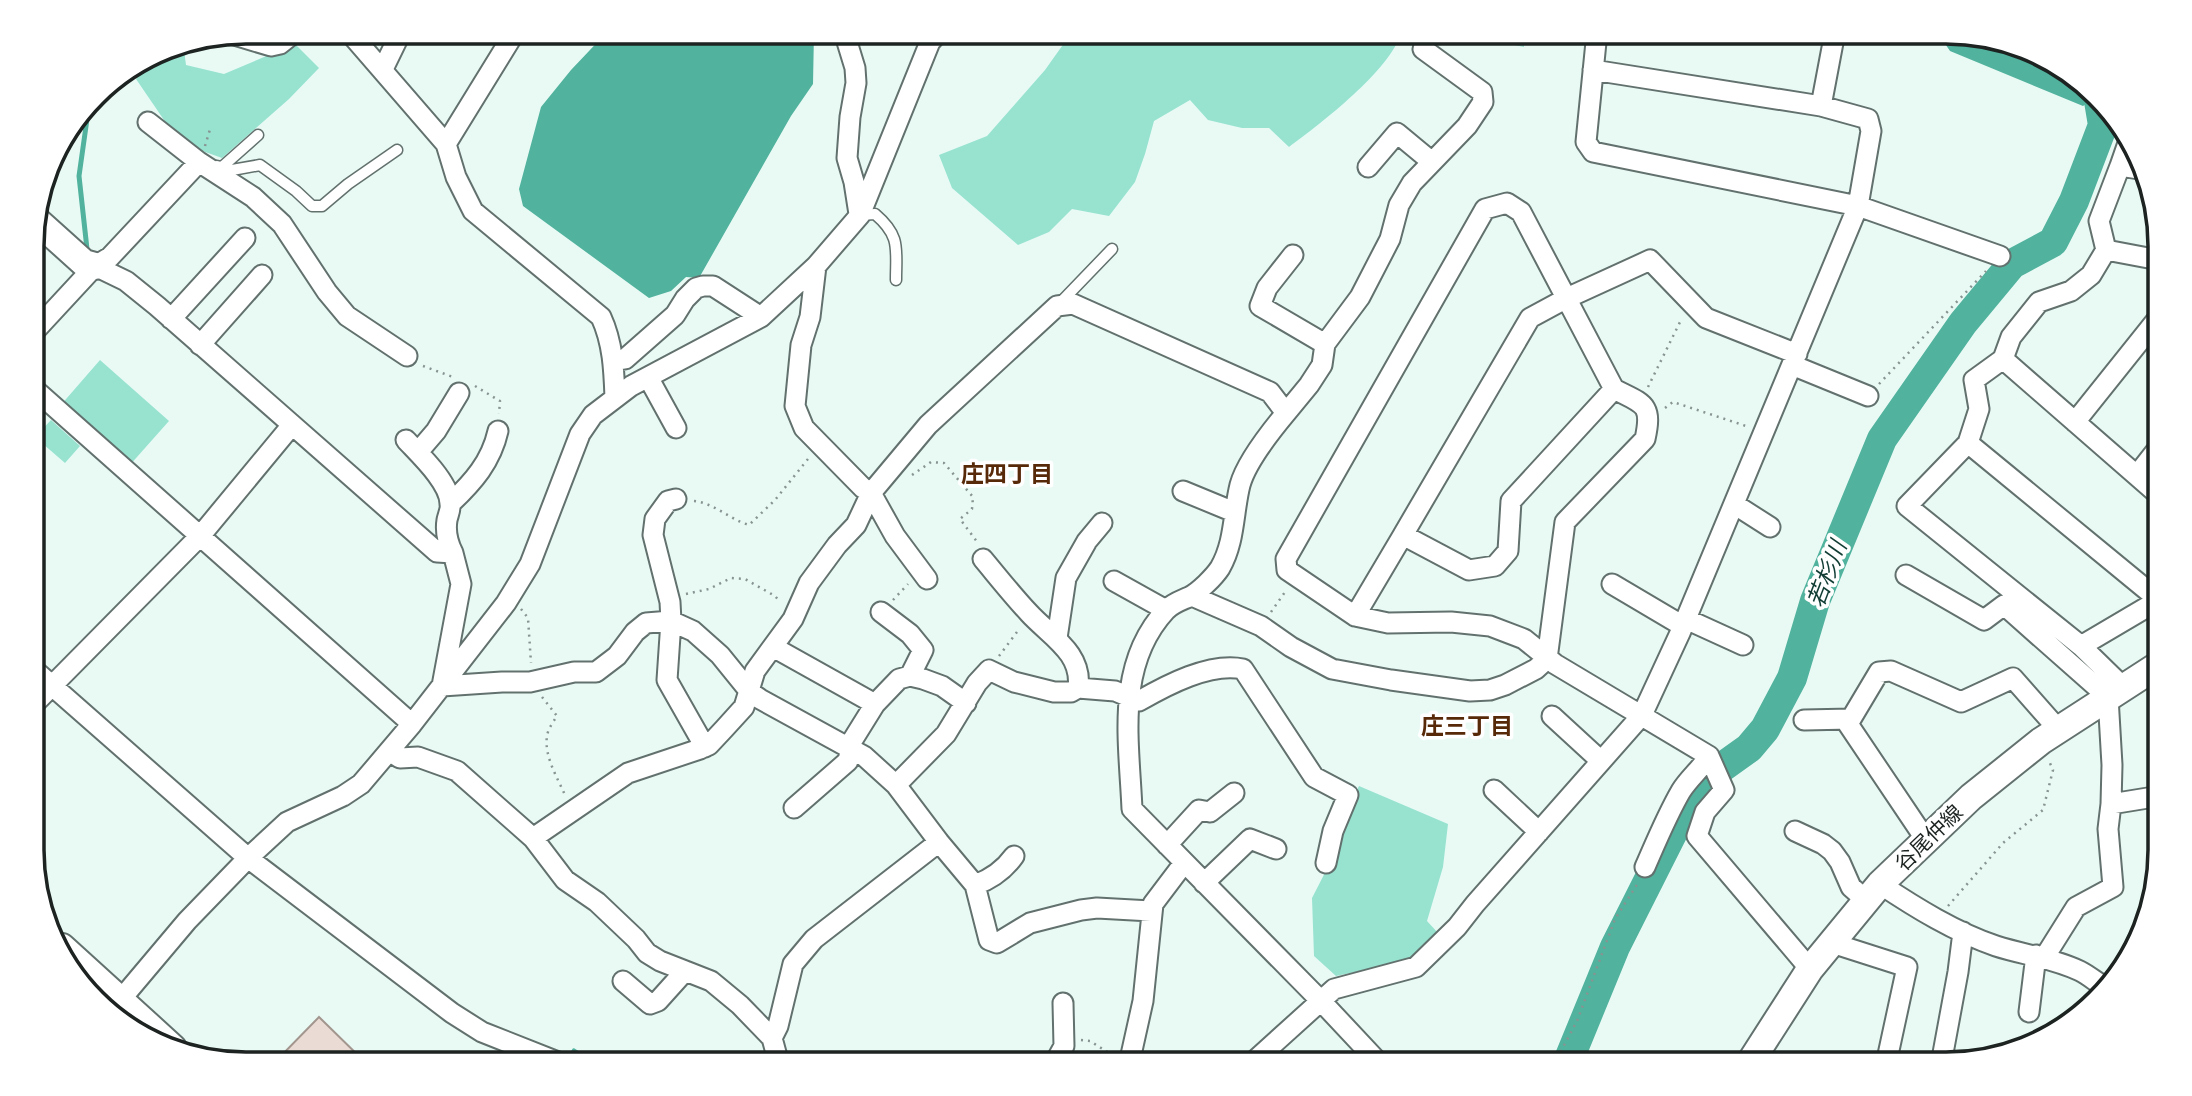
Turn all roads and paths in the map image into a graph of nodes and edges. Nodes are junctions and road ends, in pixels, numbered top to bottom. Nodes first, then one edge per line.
1 (360, 44) edge
2 (395, 44) edge
3 (508, 44) edge
4 (848, 44) edge
5 (929, 44) edge
6 (1596, 44) edge
7 (1833, 44) edge
8 (1423, 49) dead end
9 (383, 69) junction
10 (1593, 69) junction
11 (1821, 106) junction
12 (148, 122) dead end
13 (258, 135) dead end
14 (446, 144) junction
15 (397, 150) dead end
16 (200, 162) junction
17 (1432, 162) junction
18 (222, 167) junction
19 (1368, 167) dead end
20 (2129, 168) edge
21 (1858, 206) junction
22 (860, 215) junction
23 (45, 228) edge
24 (245, 238) dead end
25 (1112, 249) dead end
26 (2106, 250) junction
27 (1293, 255) dead end
28 (2000, 256) joint
29 (2148, 258) edge
30 (95, 266) junction
31 (816, 266) junction
32 (262, 275) dead end
33 (896, 281) dead end
34 (1566, 298) junction
35 (1690, 302) junction
36 (1057, 306) junction
37 (761, 317) junction
38 (171, 319) junction
39 (44, 321) edge
40 (2148, 331) edge
41 (1325, 344) junction
42 (201, 345) junction
43 (407, 356) dead end
44 (2003, 359) junction
45 (1794, 360) junction
46 (613, 361) junction
47 (648, 377) junction
48 (1614, 389) junction
49 (459, 393) dead end
50 (1868, 396) joint
51 (44, 398) edge
52 (615, 398) junction
53 (1640, 403) junction
54 (1286, 413) junction
55 (1649, 422) junction
56 (2075, 422) junction
57 (292, 425) junction
58 (676, 428) dead end
59 (498, 431) dead end
60 (1764, 432) junction
61 (1968, 443) junction
62 (821, 446) junction
63 (2148, 461) edge
64 (2137, 475) junction
65 (2148, 485) edge
66 (876, 488) junction
67 (1183, 491) dead end
68 (676, 499) joint
69 (451, 503) junction
70 (1734, 504) junction
71 (1234, 512) junction
72 (1102, 523) dead end
73 (1770, 527) dead end
74 (1403, 535) junction
75 (201, 536) junction
76 (453, 553) junction
77 (983, 559) joint
78 (924, 575) joint
79 (1906, 575) dead end
80 (1296, 576) junction
81 (1114, 581) dead end
82 (1612, 584) dead end
83 (2148, 590) edge
84 (511, 596) junction
85 (668, 596) junction
86 (1192, 596) junction
87 (2148, 607) edge
88 (1166, 610) junction
89 (881, 612) joint
90 (796, 613) junction
91 (1030, 614) junction
92 (1355, 615) junction
93 (671, 621) junction
94 (1685, 623) junction
95 (1261, 626) junction
96 (1057, 638) junction
97 (1743, 645) dead end
98 (2081, 646) junction
99 (773, 647) junction
100 (1547, 659) junction
101 (989, 670) junction
102 (2148, 672) edge
103 (910, 676) junction
104 (44, 678) edge
105 (530, 682) junction
106 (52, 686) junction
107 (442, 686) junction
108 (1078, 688) junction
109 (750, 692) junction
110 (2116, 692) junction
111 (44, 694) edge
112 (1129, 697) junction
113 (966, 703) junction
114 (875, 704) junction
115 (1642, 715) junction
116 (1552, 716) dead end
117 (1851, 719) junction
118 (1804, 720) dead end
119 (412, 723) junction
120 (2049, 735) junction
121 (705, 747) junction
122 (852, 749) junction
123 (389, 751) junction
124 (1709, 756) junction
125 (1601, 761) junction
126 (896, 785) junction
127 (1494, 790) dead end
128 (1234, 793) dead end
129 (2148, 798) edge
130 (2111, 804) junction
131 (794, 808) dead end
132 (573, 810) junction
133 (1795, 831) dead end
134 (1539, 832) junction
135 (533, 838) junction
136 (1926, 840) junction
137 (939, 842) junction
138 (1167, 845) junction
139 (1276, 849) dead end
140 (1014, 856) dead end
141 (248, 858) junction
142 (1184, 863) junction
143 (1326, 863) dead end
144 (1644, 867) joint
145 (1204, 883) junction
146 (975, 885) junction
147 (1874, 892) junction
148 (1151, 912) junction
149 (1937, 919) junction
150 (1963, 932) junction
151 (1832, 943) junction
152 (2040, 957) junction
153 (1810, 968) junction
154 (82, 969) edge
155 (685, 971) junction
156 (623, 981) dead end
157 (2099, 983) edge
158 (1320, 1000) junction
159 (114, 1003) edge
160 (1063, 1003) dead end
161 (116, 1005) edge
162 (118, 1007) edge
163 (2029, 1012) dead end
164 (134, 1019) edge
165 (772, 1038) junction
166 (1064, 1039) junction
167 (532, 1052) edge
168 (776, 1052) edge
169 (1061, 1052) edge
170 (1109, 1052) edge
171 (1132, 1052) edge
172 (1267, 1052) edge
173 (1369, 1052) edge
174 (1560, 1052) edge
175 (1757, 1052) edge
176 (1889, 1052) edge
177 (1943, 1052) edge

1 - 9 street
2 - 9 street
3 - 14 street
4 - 22 street
5 - 22 street
6 - 10 street
7 - 11 street
8 - 17 street
9 - 14 street
10 - 11 street
10 - 21 street
11 - 21 street
12 - 16 street
13 - 18 lane
14 - 46 street
15 - 18 lane
16 - 18 lane
16 - 30 street
16 - 43 street
17 - 19 street
17 - 41 street
20 - 26 street
21 - 28 street
21 - 45 street
22 - 31 street
22 - 33 lane
23 - 30 main road
24 - 38 street
25 - 36 lane
26 - 29 street
26 - 44 street
27 - 41 street
28 - 50 path
30 - 38 street
30 - 39 street
31 - 37 street
31 - 62 street
32 - 42 street
34 - 35 street
34 - 48 street
34 - 74 street
34 - 80 street
35 - 45 street
35 - 53 path
36 - 54 street
36 - 66 street
37 - 46 street
37 - 47 street
38 - 42 street
40 - 56 street
41 - 54 street
42 - 57 street
44 - 56 street
44 - 61 street
45 - 50 street
45 - 60 street
46 - 52 street
47 - 52 street
47 - 58 street
48 - 53 street
48 - 74 street
49 - 69 street
51 - 75 street
52 - 84 street
53 - 55 street
54 - 71 street
55 - 60 path
55 - 100 street
56 - 64 street
57 - 75 street
57 - 76 street
59 - 69 street
60 - 70 street
61 - 83 street
61 - 98 street
62 - 66 street
62 - 68 path
63 - 64 street
64 - 65 street
66 - 77 path
66 - 78 street
66 - 90 street
67 - 71 street
68 - 85 street
69 - 76 street
70 - 73 street
70 - 94 street
71 - 86 street
72 - 96 street
74 - 92 street
75 - 106 street
75 - 119 street
76 - 107 street
77 - 91 street
78 - 89 path
79 - 110 street
80 - 92 street
80 - 95 path
81 - 88 street
82 - 94 street
84 - 105 path
84 - 107 street
85 - 90 path
85 - 93 street
86 - 88 street
86 - 95 street
87 - 98 street
88 - 112 street
89 - 103 street
90 - 99 street
91 - 96 street
91 - 101 path
92 - 100 street
93 - 105 street
93 - 109 street
93 - 121 street
94 - 97 street
94 - 115 street
95 - 100 street
96 - 108 street
98 - 110 street
99 - 109 street
99 - 114 street
100 - 115 street
101 - 108 street
101 - 113 street
102 - 110 main road, 谷尾仲線
103 - 113 street
103 - 114 street
104 - 106 street
105 - 107 street
105 - 132 path
106 - 111 street
106 - 141 street
107 - 119 street
108 - 112 street
109 - 121 street
109 - 122 street
110 - 120 main road, 谷尾仲線
110 - 130 street
112 - 138 street
112 - 143 street
113 - 126 street
114 - 122 street
115 - 124 street
115 - 125 street
116 - 125 street
117 - 118 street
117 - 120 street
117 - 136 street
119 - 123 street
120 - 136 main road, 谷尾仲線
120 - 149 path
121 - 132 street
122 - 126 street
122 - 131 street
123 - 135 street
123 - 141 street
124 - 144 street
124 - 153 street
125 - 134 street
126 - 137 street
127 - 134 street
128 - 138 street
129 - 130 street
130 - 152 street
132 - 135 street
133 - 147 street
134 - 158 street
135 - 155 street
136 - 147 main road, 谷尾仲線
137 - 146 street
137 - 165 street
138 - 142 street
139 - 145 street
140 - 146 street
141 - 161 street
141 - 167 street
142 - 145 street
142 - 148 street
144 - 174 path
145 - 158 street
146 - 148 street
147 - 149 street
147 - 151 main road, 谷尾仲線
148 - 171 street
149 - 150 street
150 - 152 street
150 - 177 street
151 - 153 main road, 谷尾仲線
151 - 176 street
152 - 157 street
152 - 163 street
153 - 175 main road, 谷尾仲線
154 - 159 main road
155 - 156 street
155 - 165 street
158 - 172 street
158 - 173 street
160 - 166 street
162 - 164 main road
165 - 168 street
166 - 169 street
166 - 170 path

